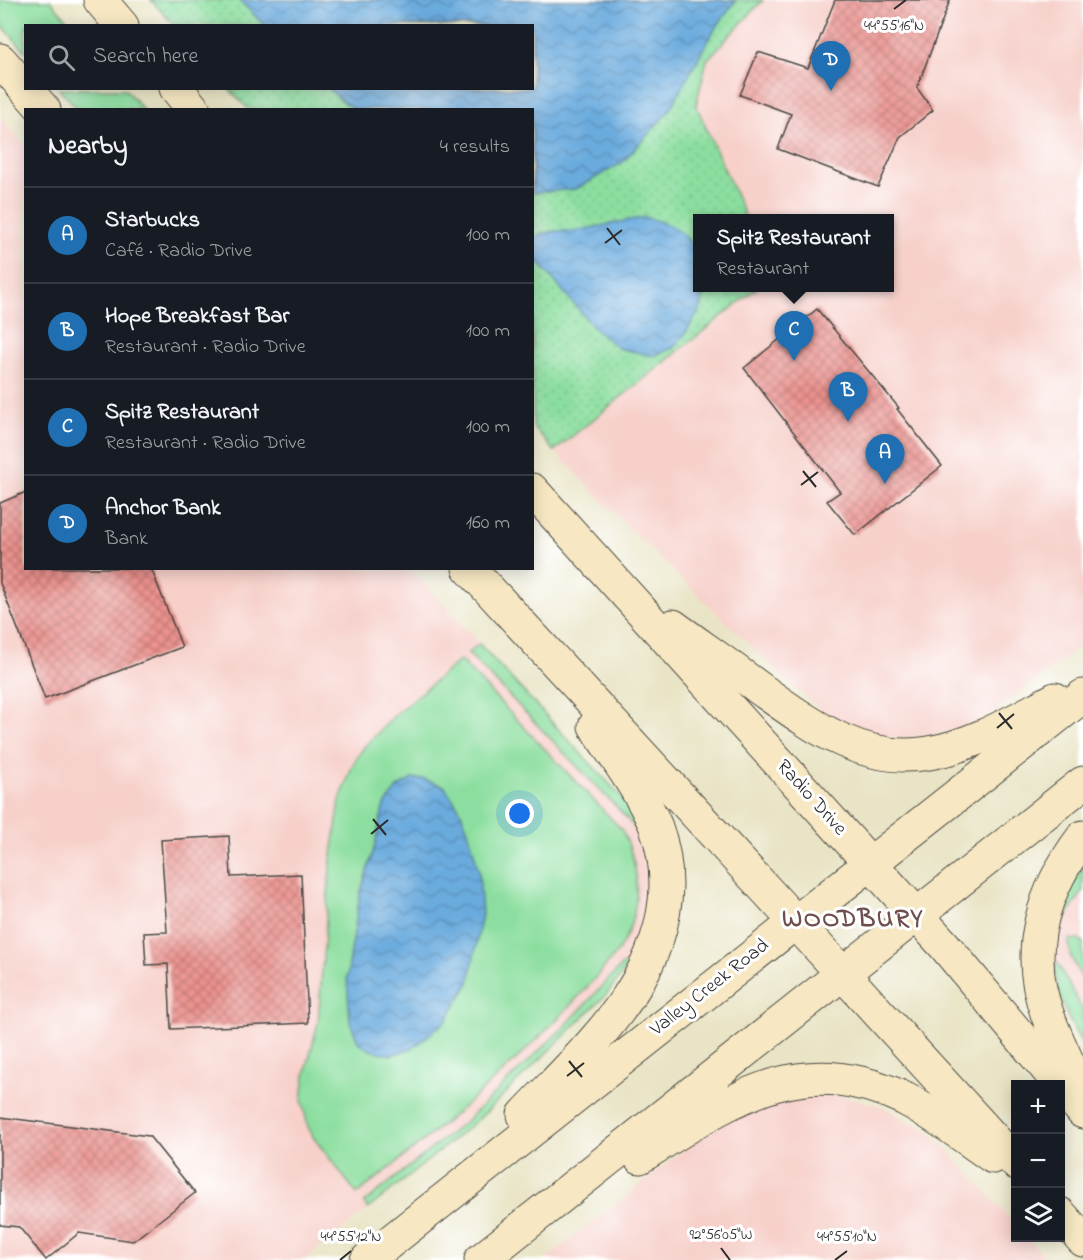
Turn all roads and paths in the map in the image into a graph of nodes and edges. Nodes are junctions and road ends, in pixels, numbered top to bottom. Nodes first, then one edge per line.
1 (100, 0) edge
2 (120, 24) edge
3 (0, 60) edge
4 (24, 87) edge
5 (26, 90) edge
6 (178, 90) edge
7 (42, 108) edge
8 (192, 108) edge
9 (534, 492) edge
10 (471, 570) edge
11 (623, 590) junction
12 (548, 653) junction
13 (1083, 684) edge
14 (1083, 696) edge
15 (1083, 783) edge
16 (1083, 837) edge
17 (870, 863) junction
18 (917, 915) junction
19 (795, 921) junction
20 (843, 973) junction
21 (1083, 1094) edge
22 (1083, 1112) edge
23 (1011, 1158) edge
24 (1011, 1170) edge
25 (451, 1194) junction
26 (1065, 1220) edge
27 (1083, 1240) edge
28 (488, 1255) edge
29 (367, 1260) edge

1 - 2 main road
3 - 4 main road
5 - 7 main road
6 - 8 main road
9 - 11 main road, Radio Drive
10 - 12 main road
11 - 13 main road
11 - 17 main road, Radio Drive
12 - 19 main road
12 - 25 main road
14 - 17 main road, Valley Creek Road
15 - 18 main road
16 - 21 main road
17 - 18 main road, Radio Drive
17 - 19 main road, Valley Creek Road
18 - 20 main road
18 - 22 main road, Radio Drive
19 - 20 main road
19 - 25 main road, Valley Creek Road
20 - 23 main road
20 - 28 main road
24 - 28 main road
25 - 29 main road, Valley Creek Road
26 - 27 main road

